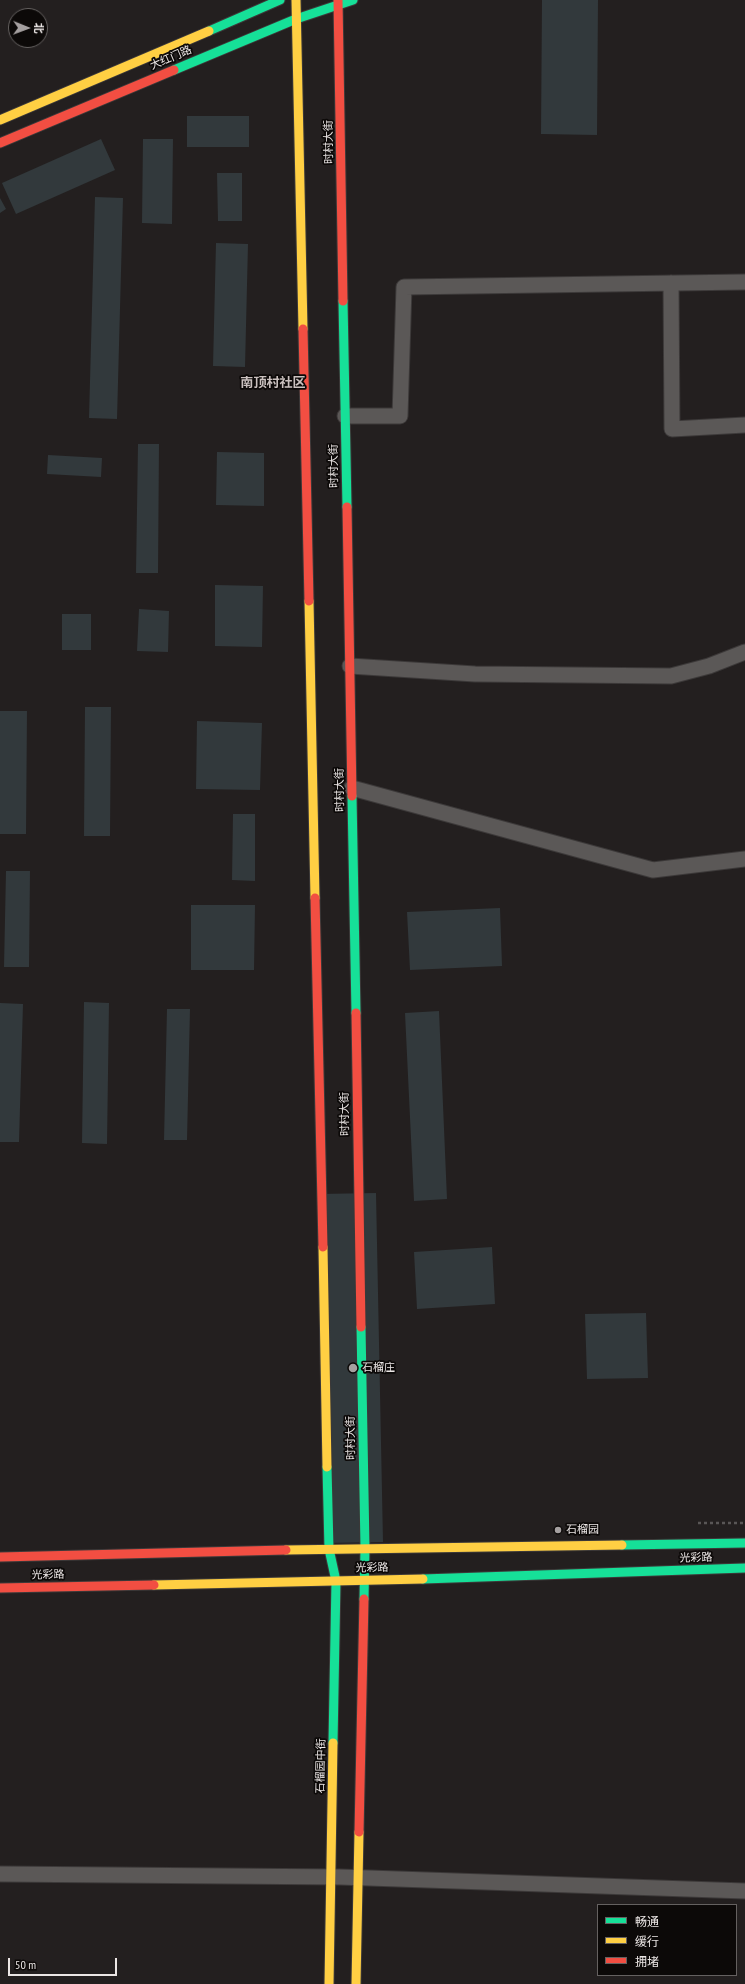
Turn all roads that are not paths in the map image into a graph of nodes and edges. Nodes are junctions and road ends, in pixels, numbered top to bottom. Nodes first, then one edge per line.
1 (280, 0) edge
2 (296, 0) edge
3 (353, 0) edge
4 (338, 3) edge
5 (296, 19) junction
6 (0, 120) edge
7 (0, 143) edge
8 (745, 282) edge
9 (671, 283) junction
10 (345, 416) junction
11 (745, 425) edge
12 (745, 652) edge
13 (350, 666) junction
14 (352, 788) junction
15 (745, 859) edge
16 (745, 1543) edge
17 (365, 1548) junction
18 (329, 1549) junction
19 (0, 1557) edge
20 (745, 1568) edge
21 (336, 1580) junction
22 (364, 1580) junction
23 (0, 1588) edge
24 (0, 1874) edge
25 (331, 1877) junction
26 (357, 1878) junction
27 (745, 1891) edge
28 (330, 1984) edge
29 (356, 1984) edge

1 - 6 main road, 大红门路
2 - 5 main road
3 - 4 main road, 大红门路
4 - 5 main road, 大红门路
4 - 10 main road, 时村大街
5 - 7 main road, 大红门路
5 - 18 main road
8 - 9 street
9 - 10 street
9 - 11 street
10 - 13 main road, 时村大街
12 - 13 street
13 - 14 main road, 时村大街
14 - 15 street
14 - 17 main road, 时村大街
16 - 17 main road, 光彩路
17 - 18 main road, 光彩路
17 - 22 main road, 时村大街
18 - 19 main road, 光彩路
18 - 21 main road, 石榴园中街
20 - 22 main road, 光彩路
21 - 22 main road, 光彩路
21 - 23 main road, 光彩路
21 - 25 main road, 石榴园中街
22 - 26 main road
24 - 25 street
25 - 26 street
25 - 28 main road, 石榴园中街
26 - 27 street
26 - 29 main road

